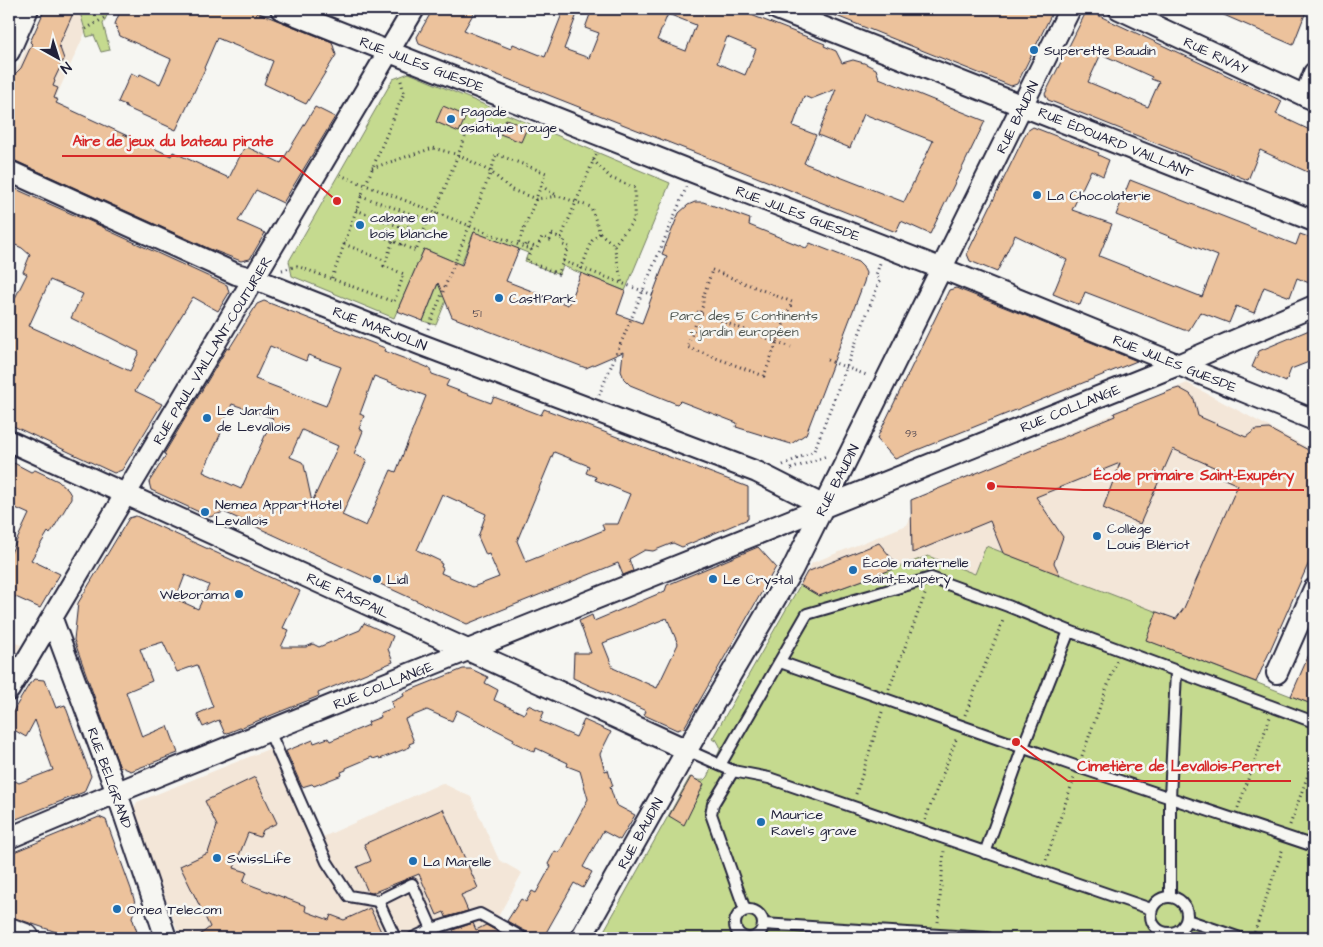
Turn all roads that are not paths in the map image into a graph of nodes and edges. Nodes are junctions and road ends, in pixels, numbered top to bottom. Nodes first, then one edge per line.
1 (28, 9) edge
2 (281, 9) edge
3 (414, 9) edge
4 (777, 9) edge
5 (1070, 9) edge
6 (1119, 9) edge
7 (388, 51) junction
8 (9, 52) edge
9 (1314, 73) edge
10 (1310, 98) edge
11 (1023, 105) junction
12 (9, 171) edge
13 (1314, 221) edge
14 (942, 269) junction
15 (254, 279) junction
16 (1314, 306) edge
17 (1180, 364) junction
18 (1314, 420) edge
19 (9, 441) edge
20 (126, 494) junction
21 (824, 506) junction
22 (1314, 589) edge
23 (52, 618) junction
24 (1069, 631) junction
25 (468, 650) junction
26 (780, 662) junction
27 (1176, 672) junction
28 (1277, 673) dead end
29 (9, 690) edge
30 (1314, 722) edge
31 (269, 731) junction
32 (1023, 747) junction
33 (687, 750) junction
34 (717, 764) junction
35 (734, 771) junction
36 (116, 793) junction
37 (1170, 798) junction
38 (9, 838) edge
39 (1314, 846) edge
40 (985, 853) junction
41 (1170, 896) junction
42 (378, 900) junction
43 (1151, 909) junction
44 (745, 910) junction
45 (1186, 920) junction
46 (763, 924) junction
47 (432, 929) junction
48 (9, 932) edge
49 (734, 935) edge
50 (941, 936) edge
51 (1167, 936) edge
52 (25, 938) edge
53 (166, 938) edge
54 (394, 938) edge
55 (413, 938) edge
56 (523, 938) edge
57 (581, 938) edge
58 (752, 938) edge
59 (988, 938) edge
60 (1240, 938) edge

1 - 8 street
2 - 7 street, RUE JULES GUESDE
3 - 7 street, RUE PAUL VAILLANT-COUTURIER
4 - 11 street, RUE ÉDOUARD VAILLANT
5 - 11 street, RUE BAUDIN
6 - 10 street, RUE RIVAY
7 - 14 street, RUE JULES GUESDE
7 - 15 street, RUE PAUL VAILLANT-COUTURIER
9 - 10 street
11 - 13 street, RUE ÉDOUARD VAILLANT
11 - 14 street, RUE BAUDIN
12 - 15 street, RUE MARJOLIN
14 - 17 street, RUE JULES GUESDE
14 - 21 street, RUE BAUDIN
15 - 20 street, RUE PAUL VAILLANT-COUTURIER
15 - 21 street, RUE MARJOLIN
16 - 17 street, RUE COLLANGE
17 - 18 street, RUE JULES GUESDE
17 - 21 street, RUE COLLANGE
19 - 20 street, RUE RASPAIL
20 - 23 street, RUE PAUL VAILLANT-COUTURIER
20 - 25 street, RUE RASPAIL
21 - 25 street, RUE COLLANGE
21 - 33 street, RUE BAUDIN
22 - 28 street
23 - 29 street, RUE PAUL VAILLANT-COUTURIER
23 - 36 street, RUE BELGRAND
24 - 26 lane
24 - 27 lane
24 - 32 lane
25 - 31 street, RUE COLLANGE
25 - 33 street, RUE RASPAIL
26 - 32 lane
26 - 34 lane
27 - 30 lane
27 - 37 lane
31 - 36 street, RUE COLLANGE
31 - 42 lane
32 - 37 lane
32 - 40 lane
33 - 34 lane
33 - 57 street, RUE BAUDIN
34 - 35 lane
35 - 40 lane
35 - 44 lane
36 - 38 street, RUE COLLANGE
36 - 53 street, RUE BELGRAND
37 - 39 lane
37 - 41 lane
40 - 43 lane
41 - 43 lane
41 - 45 lane
42 - 47 lane
42 - 54 lane
43 - 51 lane
44 - 46 lane
44 - 49 lane
45 - 51 lane
45 - 60 lane
46 - 50 lane
46 - 58 lane
47 - 55 lane
47 - 56 lane
48 - 52 main road
49 - 58 lane
50 - 59 lane

